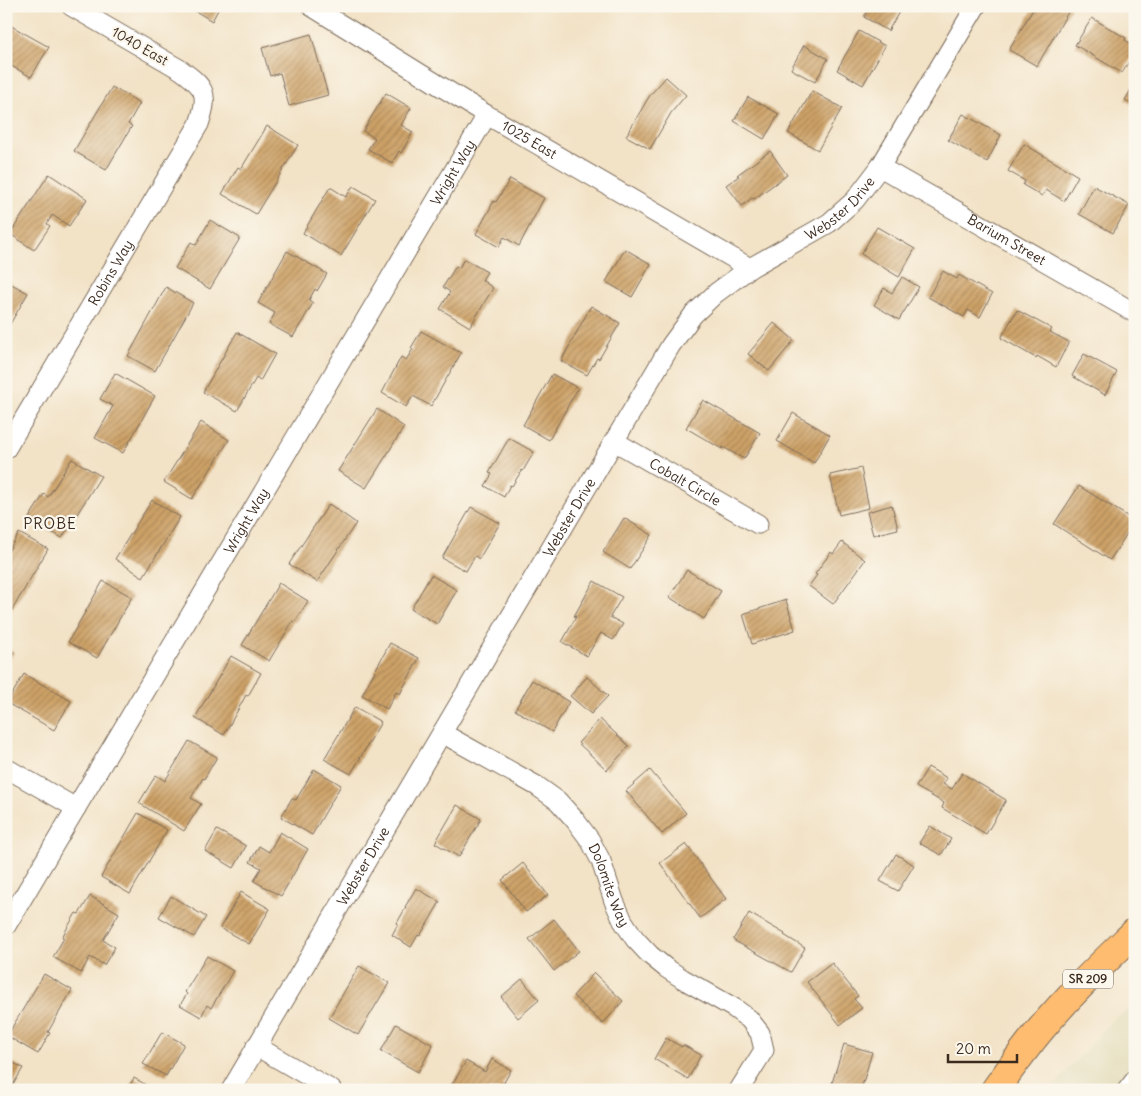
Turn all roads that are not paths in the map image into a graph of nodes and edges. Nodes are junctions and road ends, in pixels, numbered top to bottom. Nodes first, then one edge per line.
1 (71, 6) edge
2 (311, 6) edge
3 (976, 6) edge
4 (204, 92) joint
5 (487, 116) junction
6 (880, 167) junction
7 (750, 268) junction
8 (1135, 313) edge
9 (614, 441) junction
10 (6, 449) edge
11 (758, 524) dead end
12 (442, 732) junction
13 (6, 768) edge
14 (76, 808) junction
15 (6, 926) edge
16 (1135, 932) edge
17 (256, 1046) junction
18 (1135, 1072) edge
19 (231, 1090) edge
20 (332, 1090) edge
21 (738, 1090) edge
22 (995, 1090) edge
23 (1121, 1090) edge

1 - 4 street, 1040 East
2 - 5 street, 1025 East
3 - 6 street, Webster Drive
4 - 10 street, Robins Way
5 - 7 street, 1025 East
5 - 14 street, Wright Way
6 - 7 street, Webster Drive
6 - 8 street, Barium Street
7 - 9 street, Webster Drive
9 - 11 street, Cobalt Circle
9 - 12 street, Webster Drive
12 - 17 street, Webster Drive
12 - 21 street, Dolomite Way
13 - 14 street
14 - 15 street, Wright Way
16 - 22 main road, SR 209
17 - 19 street, Webster Drive
17 - 20 street
18 - 23 lane

